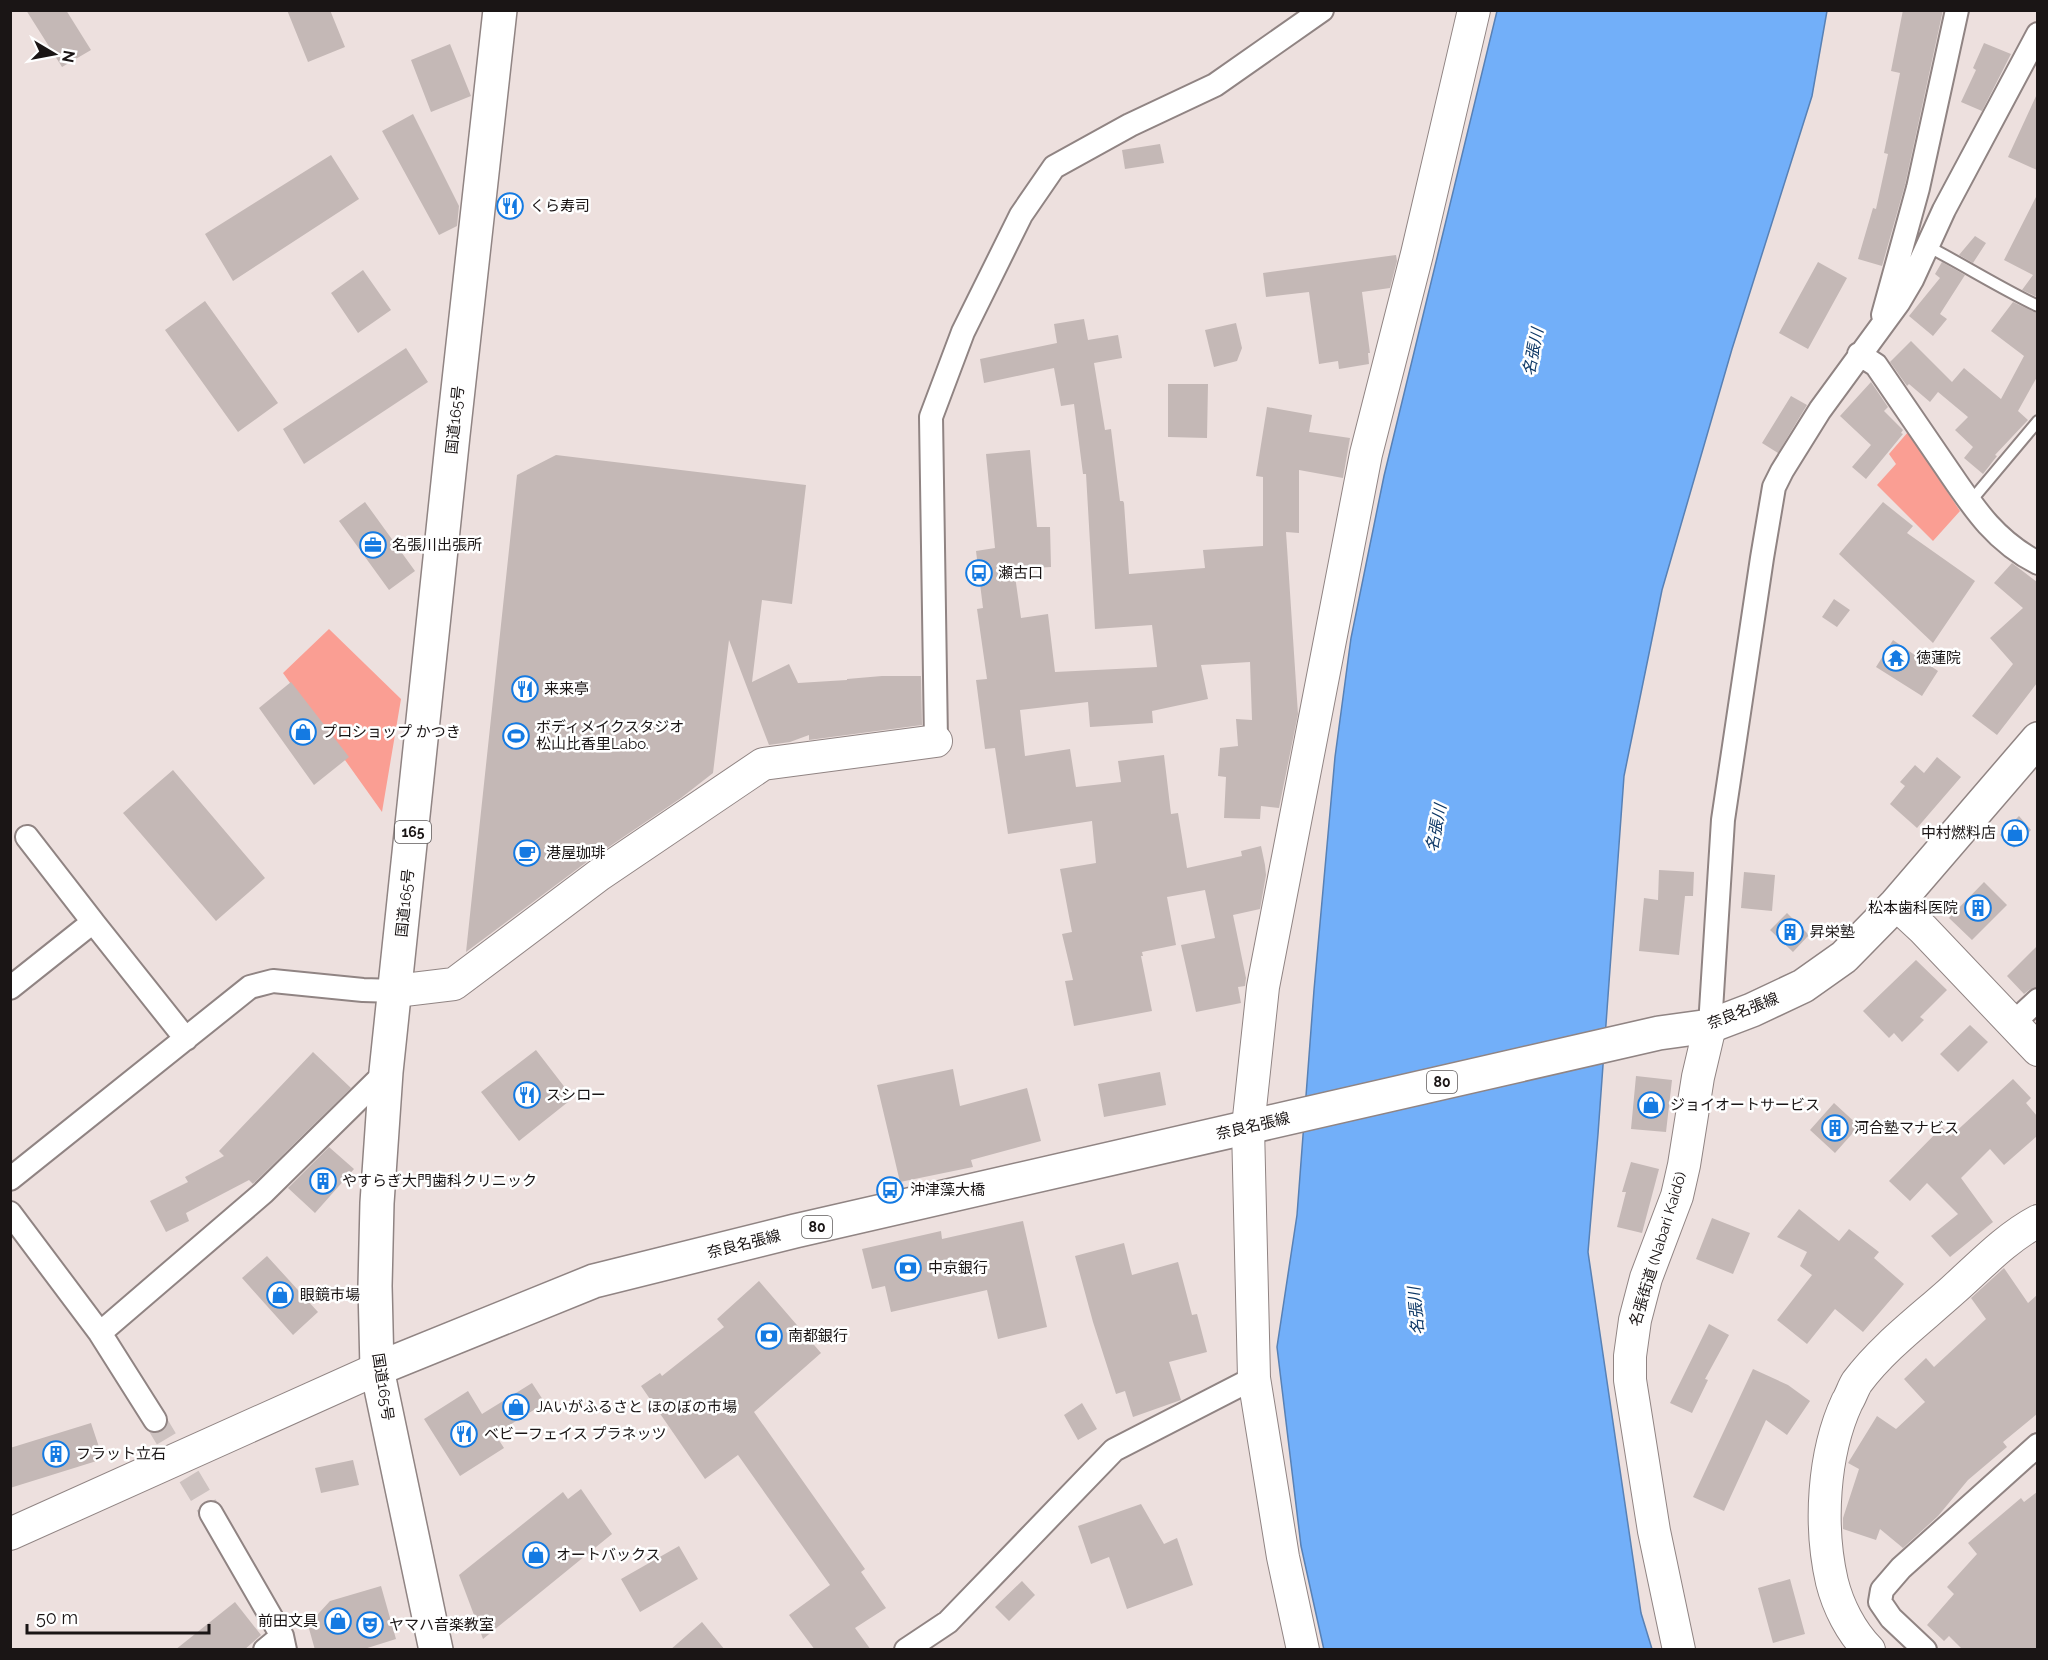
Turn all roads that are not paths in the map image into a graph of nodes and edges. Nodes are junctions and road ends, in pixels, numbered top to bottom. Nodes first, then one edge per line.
1 (501, 10) edge
2 (1322, 10) edge
3 (1474, 10) edge
4 (1957, 10) edge
5 (2037, 34) edge
6 (1927, 246) junction
7 (2037, 306) edge
8 (1881, 326) junction
9 (1859, 354) junction
10 (2037, 421) edge
11 (1971, 502) junction
12 (2037, 563) edge
13 (2037, 739) edge
14 (936, 741) joint
15 (27, 837) dead end
16 (1896, 904) junction
17 (93, 922) junction
18 (10, 988) edge
19 (396, 991) junction
20 (2037, 1000) edge
21 (2012, 1024) junction
22 (1710, 1026) junction
23 (186, 1039) junction
24 (2037, 1050) edge
25 (386, 1072) junction
26 (1258, 1124) junction
27 (10, 1179) edge
28 (10, 1213) edge
29 (2037, 1221) edge
30 (100, 1333) junction
31 (377, 1369) junction
32 (1254, 1378) junction
33 (155, 1420) tunnel mouth
34 (2037, 1446) edge
35 (211, 1513) tunnel mouth
36 (10, 1534) edge
37 (277, 1645) edge
38 (436, 1650) edge
39 (906, 1650) edge
40 (1303, 1650) edge
41 (1679, 1650) edge
42 (1869, 1650) edge
43 (1925, 1650) edge

1 - 19 main road, 国道165号 / 165
2 - 14 street
3 - 26 street
4 - 8 street
5 - 6 street
6 - 7 lane
6 - 8 street
8 - 9 street
9 - 11 street
9 - 22 street
10 - 11 lane
11 - 12 street
13 - 16 main road, 奈良名張線 / 80
14 - 19 street
15 - 17 street
16 - 21 street
16 - 22 main road, 奈良名張線 / 80
17 - 18 street
17 - 23 street
19 - 23 street
19 - 25 main road, 国道165号 / 165
20 - 21 street
21 - 24 street
22 - 26 main road, 奈良名張線 / 80
22 - 41 street, 名張街道 (Nabari Kaidō)
23 - 27 street
25 - 30 street
25 - 31 main road, 国道165号 / 165
26 - 31 main road, 奈良名張線 / 80
26 - 32 street
28 - 30 street
29 - 42 street
30 - 33 street
31 - 36 street
31 - 38 main road, 国道165号 / 165
32 - 39 street
32 - 40 street
34 - 43 street
35 - 37 street

